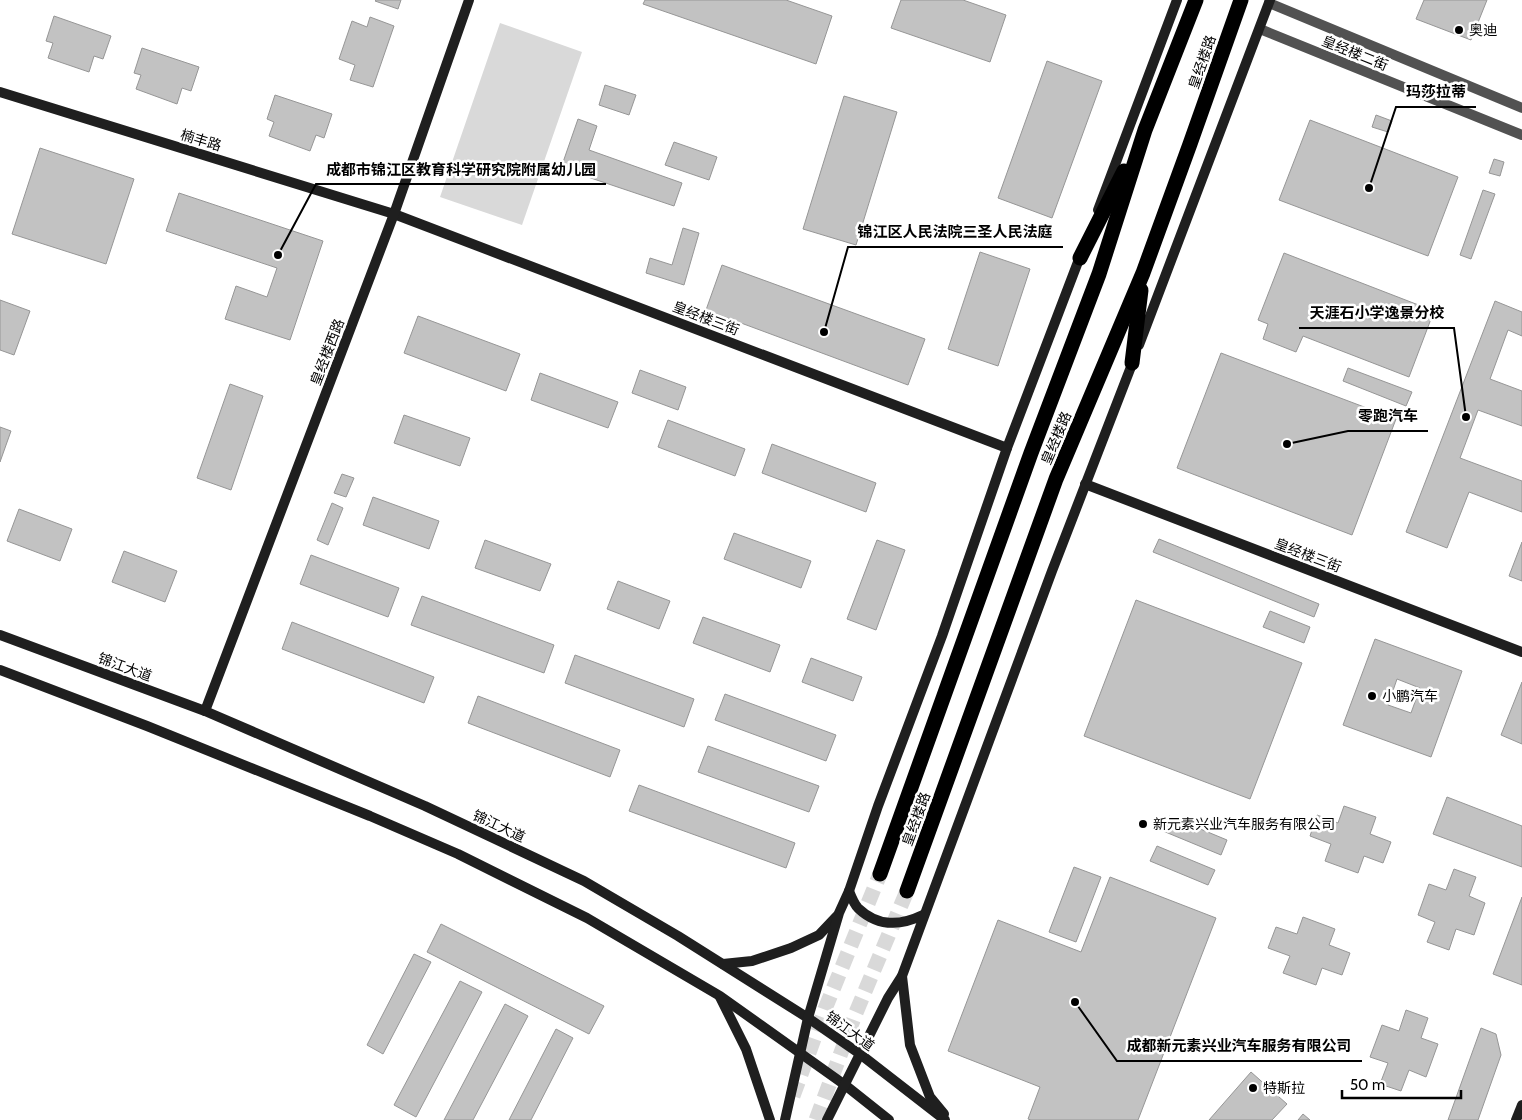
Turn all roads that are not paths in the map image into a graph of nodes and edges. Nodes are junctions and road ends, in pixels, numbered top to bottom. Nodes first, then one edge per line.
1 (469, 0) edge
2 (1177, 0) edge
3 (1196, 0) edge
4 (1241, 0) edge
5 (1270, 1) edge
6 (1260, 29) junction
7 (0, 92) edge
8 (1522, 108) edge
9 (1145, 130) junction
10 (1522, 135) edge
11 (394, 214) junction
12 (1080, 258) junction
13 (1143, 273) junction
14 (1132, 363) junction
15 (1007, 448) junction
16 (1085, 484) junction
17 (0, 635) edge
18 (1522, 652) edge
19 (0, 670) edge
20 (205, 711) junction
21 (880, 874) tunnel mouth
22 (848, 891) junction
23 (907, 892) tunnel mouth
24 (839, 913) junction
25 (923, 915) junction
26 (723, 964) junction
27 (902, 976) junction
28 (720, 996) junction
29 (808, 1018) junction
30 (799, 1054) junction
31 (860, 1054) junction
32 (845, 1085) junction
33 (1522, 1105) edge
34 (770, 1120) edge
35 (785, 1120) edge
36 (827, 1120) edge
37 (890, 1120) edge
38 (944, 1120) edge
39 (950, 1120) edge
40 (1516, 1120) edge

1 - 11 main road, 皇经楼西路
2 - 12 main road
3 - 9 highway, 皇经楼路
4 - 13 highway, 皇经楼路
5 - 6 main road
5 - 8 street, 皇经楼二街
6 - 10 street, 皇经楼二街
6 - 14 main road
7 - 11 main road, 楠丰路
9 - 12 highway
9 - 21 highway, 皇经楼路
11 - 15 main road, 皇经楼三街
11 - 20 main road, 皇经楼西路
12 - 15 main road
13 - 14 highway
13 - 23 highway, 皇经楼路
14 - 16 main road
15 - 22 main road
16 - 18 main road, 皇经楼三街
16 - 25 main road
17 - 20 main road, 锦江大道
19 - 28 main road
20 - 26 main road, 锦江大道
22 - 24 main road
22 - 25 main road
24 - 26 main road
24 - 29 main road
25 - 27 main road
26 - 29 main road, 锦江大道
27 - 31 main road
27 - 39 main road
28 - 30 main road
28 - 34 main road
29 - 30 main road
29 - 31 main road, 锦江大道
30 - 32 main road
30 - 35 main road
31 - 32 main road
31 - 38 main road, 锦江大道
32 - 36 main road
32 - 37 main road
33 - 40 main road

